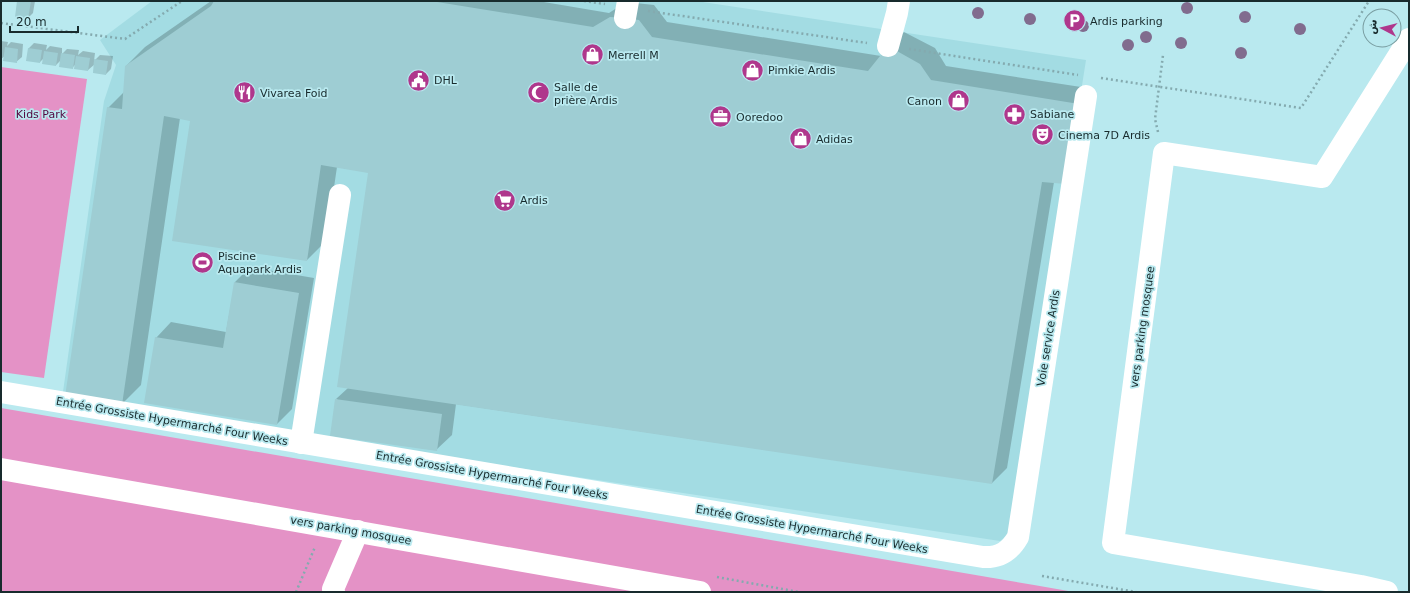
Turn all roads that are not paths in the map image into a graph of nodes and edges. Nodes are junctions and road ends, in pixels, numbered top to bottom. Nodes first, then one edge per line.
1 (898, 7) edge
2 (1409, 39) edge
3 (888, 46) road end
4 (1091, 87) road end
5 (340, 195) dead end
6 (1, 392) edge
7 (301, 443) junction
8 (1, 469) edge
9 (358, 531) junction
10 (983, 557) joint
11 (334, 592) edge
12 (700, 592) edge
13 (1387, 592) edge

1 - 3 street
2 - 13 street, vers parking mosquee
4 - 10 street, Voie service Ardis
5 - 7 street
6 - 7 street, Entrée Grossiste Hypermarché Four Weeks
7 - 10 street, Entrée Grossiste Hypermarché Four Weeks
8 - 9 street, vers parking mosquee
9 - 11 street
9 - 12 street, vers parking mosquee

